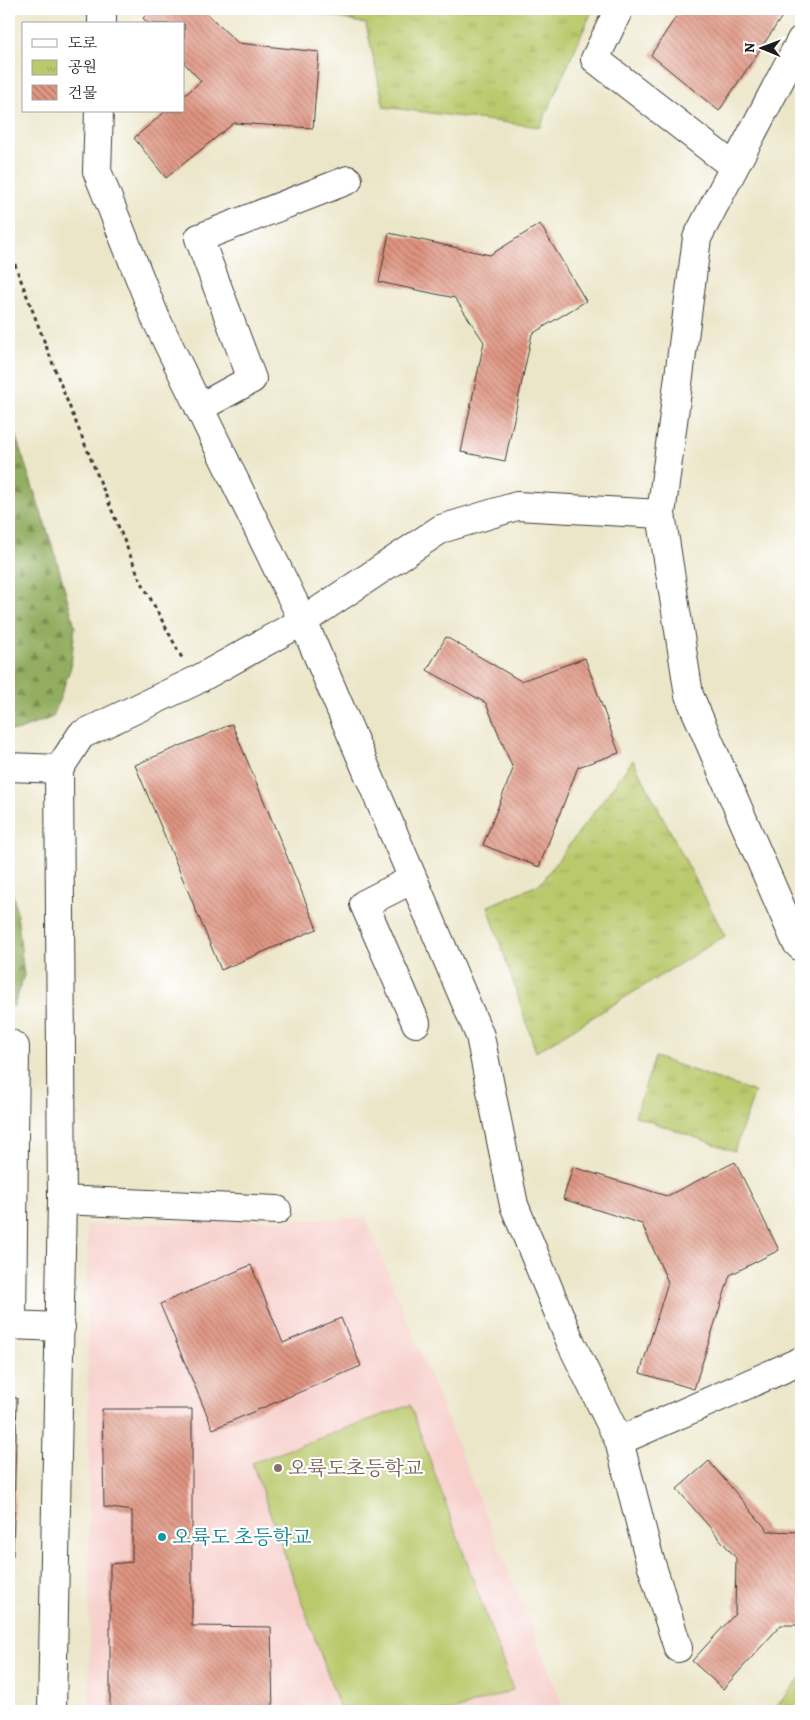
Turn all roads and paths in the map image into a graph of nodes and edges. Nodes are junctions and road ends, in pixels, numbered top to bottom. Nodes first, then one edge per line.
1 (102, 9) edge
2 (619, 9) edge
3 (102, 22) edge
4 (801, 40) edge
5 (99, 112) edge
6 (734, 167) junction
7 (348, 180) dead end
8 (9, 249) edge
9 (199, 408) junction
10 (661, 514) junction
11 (303, 621) junction
12 (195, 681) junction
13 (9, 767) edge
14 (59, 769) junction
15 (413, 880) junction
16 (801, 947) edge
17 (416, 1023) dead end
18 (9, 1042) edge
19 (62, 1200) junction
20 (277, 1210) dead end
21 (10, 1325) edge
22 (61, 1327) junction
23 (801, 1360) edge
24 (619, 1441) junction
25 (678, 1648) dead end
26 (52, 1711) edge

1 - 3 street
2 - 6 street
4 - 6 street
5 - 9 street
6 - 10 street
7 - 9 street
8 - 12 path
9 - 11 street
10 - 11 street
10 - 16 street
11 - 12 street
11 - 15 street
12 - 14 street
13 - 14 street
14 - 19 street
15 - 17 street
15 - 24 street
18 - 21 street
19 - 20 street
19 - 22 street
21 - 22 street
22 - 26 street
23 - 24 street
24 - 25 street

